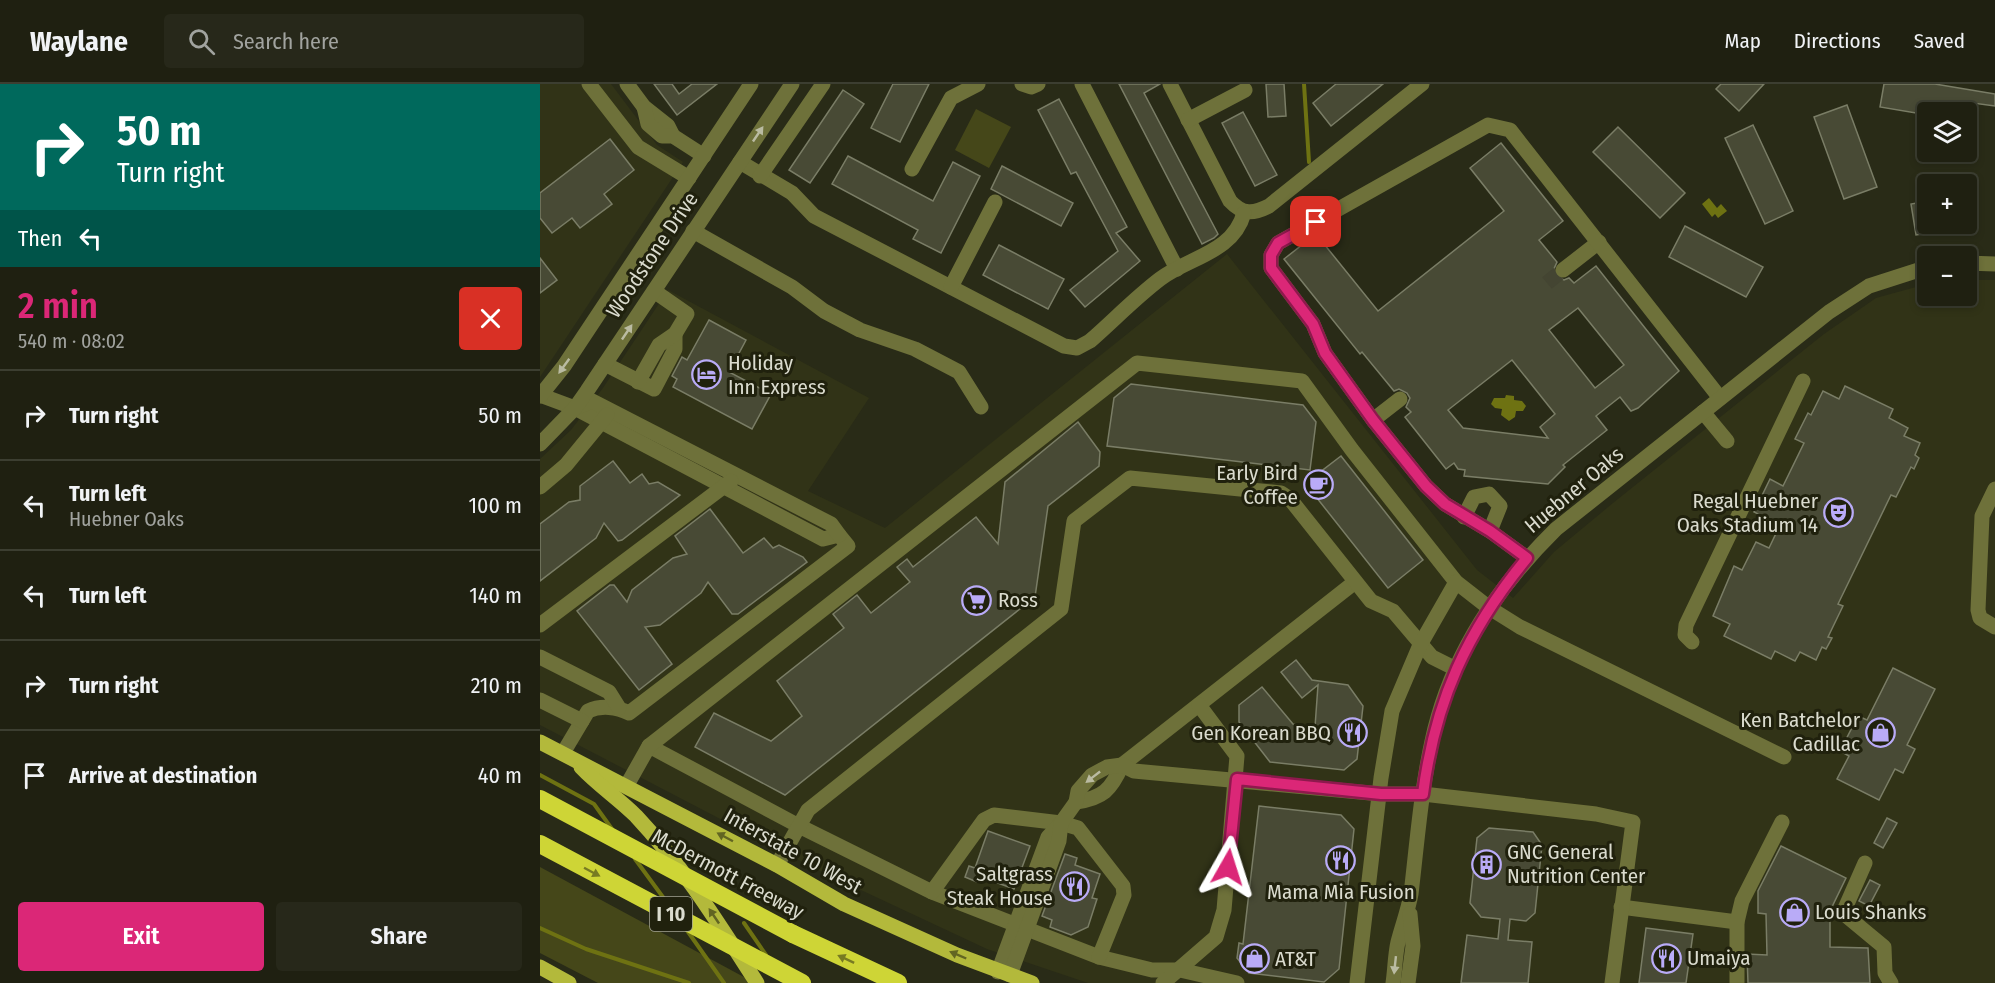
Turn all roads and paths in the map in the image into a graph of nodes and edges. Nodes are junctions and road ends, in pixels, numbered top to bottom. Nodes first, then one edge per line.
1 (589, 84) edge
2 (627, 84) edge
3 (792, 84) edge
4 (822, 84) edge
5 (978, 84) edge
6 (1022, 84) edge
7 (1038, 84) edge
8 (1082, 84) edge
9 (1170, 84) edge
10 (1422, 84) edge
11 (749, 85) edge
12 (1245, 90) dead end
13 (1188, 120) junction
14 (704, 156) junction
15 (740, 162) junction
16 (912, 169) dead end
17 (760, 176) junction
18 (689, 178) junction
19 (995, 202) dead end
20 (1244, 213) junction
21 (693, 231) junction
22 (1599, 242) junction
23 (1977, 263) edge
24 (1995, 264) edge
25 (1178, 269) junction
26 (1563, 270) tunnel mouth
27 (1917, 270) edge
28 (951, 287) junction
29 (654, 291) junction
30 (605, 364) junction
31 (1803, 381) dead end
32 (540, 395) edge
33 (1720, 398) junction
34 (1400, 399) dead end
35 (981, 407) dead end
36 (575, 408) junction
37 (1703, 412) junction
38 (606, 417) junction
39 (1373, 420) junction
40 (1727, 441) dead end
41 (540, 444) edge
42 (704, 458) junction
43 (697, 472) junction
44 (738, 476) junction
45 (540, 487) edge
46 (724, 487) junction
47 (1995, 489) edge
48 (1464, 517) junction
49 (1490, 531) junction
50 (839, 535) junction
51 (1527, 558) junction
52 (1355, 582) junction
53 (1456, 582) junction
54 (1488, 608) junction
55 (540, 625) edge
56 (1995, 627) edge
57 (1692, 642) dead end
58 (1420, 645) junction
59 (540, 657) edge
60 (1456, 669) junction
61 (540, 700) edge
62 (1199, 705) junction
63 (619, 708) junction
64 (582, 721) junction
65 (540, 742) edge
66 (649, 746) junction
67 (567, 755) junction
68 (1784, 757) dead end
69 (1122, 765) junction
70 (1237, 779) junction
71 (627, 785) junction
72 (1381, 794) junction
73 (1423, 794) junction
74 (540, 799) edge
75 (1076, 802) junction
76 (1782, 822) dead end
77 (1061, 823) junction
78 (799, 826) junction
79 (540, 844) edge
80 (1865, 863) dead end
81 (777, 865) junction
82 (932, 892) junction
83 (1409, 907) junction
84 (1621, 907) junction
85 (1737, 922) junction
86 (1022, 927) junction
87 (1099, 957) junction
88 (540, 967) edge
89 (1180, 970) junction
90 (1004, 974) junction
91 (569, 983) edge
92 (758, 983) edge
93 (802, 983) edge
94 (898, 983) edge
95 (1032, 983) edge
96 (1163, 983) edge
97 (1237, 983) edge
98 (1357, 983) edge
99 (1394, 983) edge
100 (1408, 983) edge
101 (1612, 983) edge
102 (1737, 983) edge
103 (1892, 983) edge

1 - 18 street
2 - 14 street
15 -> 3 street, Woodstone Drive
4 - 17 street
5 - 16 street
6 - 7 street
8 - 25 street
9 - 13 street
10 - 20 street
11 - 14 street, Woodstone Drive
12 - 13 street
13 - 20 street
14 - 18 street, Woodstone Drive
15 - 17 street
15 - 21 street, Woodstone Drive
17 - 28 street
18 -> 32 street, Woodstone Drive
19 - 28 street
20 - 25 street
21 - 29 street, Woodstone Drive
21 - 35 street
22 - 26 street
22 - 33 street
22 - 39 street
23 - 24 street
25 - 28 street
27 - 33 street, Huebner Oaks
30 -> 29 street, Woodstone Drive
29 - 30 street
30 - 36 street, Woodstone Drive
31 - 57 street
32 - 36 street
33 - 37 street, Huebner Oaks
34 - 39 street
36 - 38 street
36 - 41 street, Woodstone Drive
37 - 40 street
37 - 51 street, Huebner Oaks
38 - 42 street
38 - 43 street
38 - 45 street
39 - 48 street
42 - 43 street
42 - 44 street
43 - 46 street
44 - 46 street
44 - 50 street
46 - 50 street
46 - 55 street
47 - 56 street
48 - 49 street
48 - 49 street
49 - 51 street
50 - 63 street
51 - 54 street, Huebner Oaks
52 - 58 street
52 - 62 street
52 - 78 street
53 - 54 street
53 - 58 street
53 - 66 street
54 - 60 street, Huebner Oaks
54 - 68 street
58 - 60 street
58 - 72 street
59 - 63 street
60 - 73 street, Huebner Oaks
61 - 64 street
62 - 69 street
62 - 70 street
63 - 64 street
64 - 67 street
65 - 67 main road, Interstate 10 West
66 - 71 street
66 - 78 street
67 - 71 main road, Interstate 10 West
92 -> 67 main road
69 - 70 street
69 - 75 street
69 -> 75 street
70 - 72 street
70 - 89 street
81 -> 71 main road, Interstate 10 West
72 - 73 street
72 - 98 street
73 - 83 street, Huebner Oaks
73 - 84 street
94 -> 74 highway, McDermott Freeway / I 10, bridge
75 - 77 street
76 - 85 street
77 - 82 street
77 - 86 street
77 - 87 street
78 - 81 street
78 - 82 street
79 -> 93 highway, I 10, bridge
80 - 103 street
90 -> 81 main road, Interstate 10 West
82 - 86 street
83 -> 99 street, Huebner Oaks
83 - 100 street, Huebner Oaks
84 - 85 street
84 - 101 street
85 - 102 street
86 - 87 street
86 - 90 street
87 - 89 street
88 - 91 main road
89 - 96 street
89 - 97 street
90 - 95 main road, Interstate 10 West

